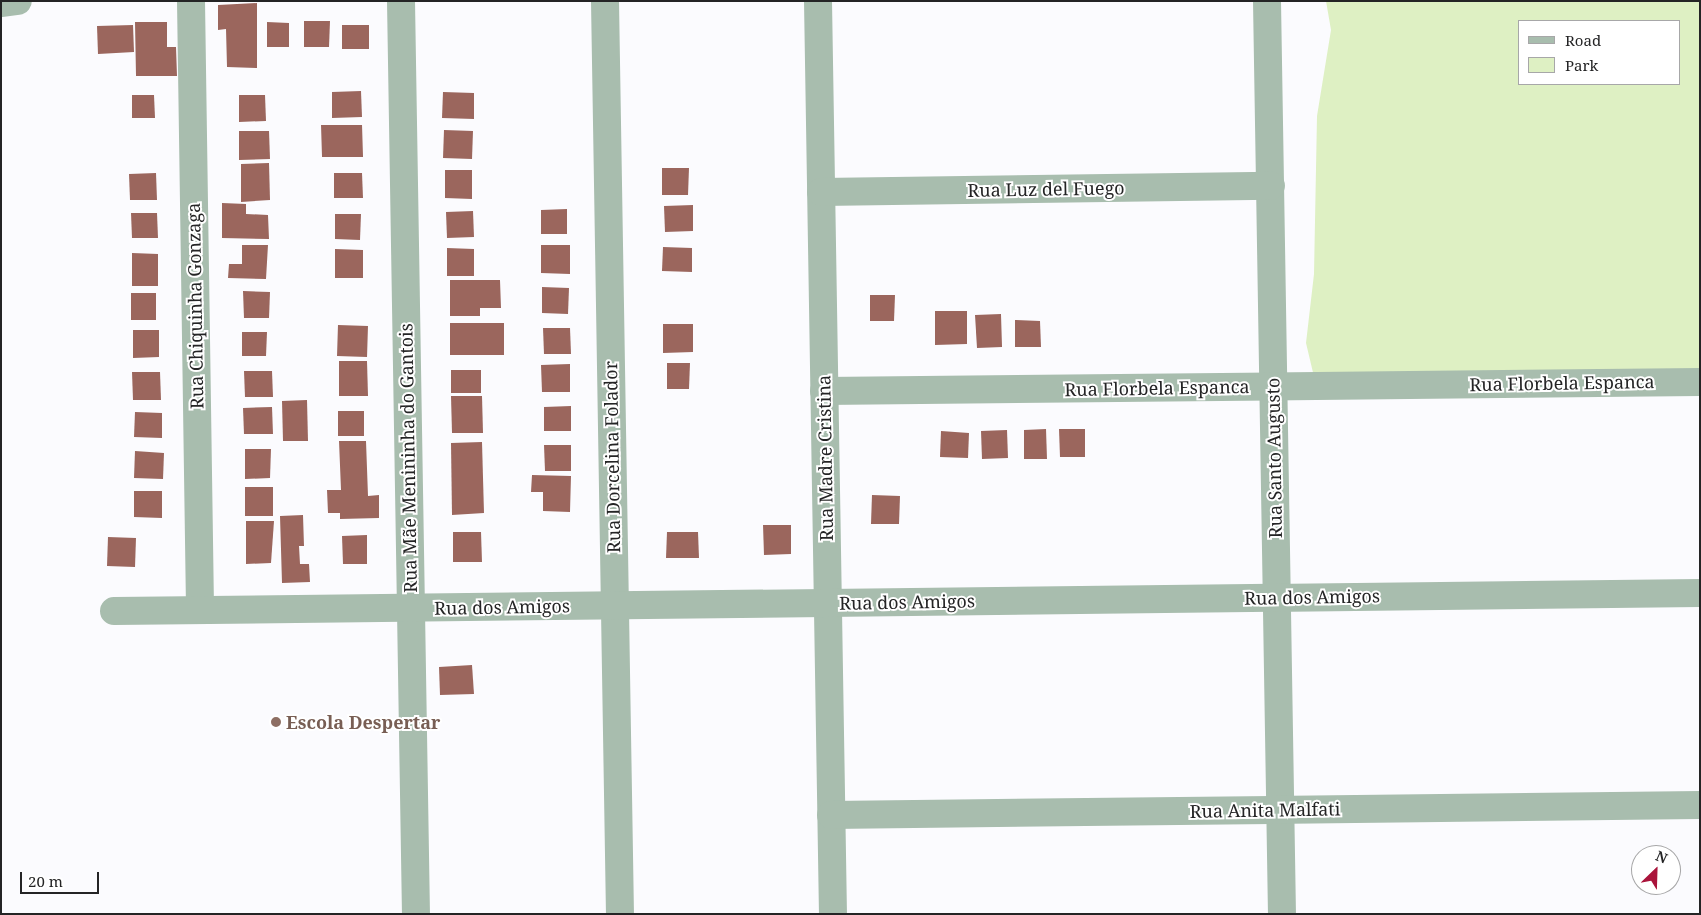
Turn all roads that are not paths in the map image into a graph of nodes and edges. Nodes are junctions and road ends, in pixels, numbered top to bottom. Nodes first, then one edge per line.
1 (18, 1) edge
2 (190, 1) edge
3 (401, 1) edge
4 (605, 1) edge
5 (818, 1) edge
6 (1267, 1) edge
7 (1, 3) edge
8 (1271, 186) junction
9 (821, 192) junction
10 (1700, 382) edge
11 (1273, 386) junction
12 (824, 391) junction
13 (1700, 593) edge
14 (1276, 598) junction
15 (828, 603) junction
16 (615, 606) junction
17 (410, 608) junction
18 (200, 610) junction
19 (114, 611) dead end
20 (1700, 805) edge
21 (1280, 810) junction
22 (831, 815) junction
23 (416, 914) edge
24 (620, 914) edge
25 (833, 914) edge
26 (1282, 914) edge

1 - 7 street
2 - 18 street, Rua Chiquinha Gonzaga
3 - 17 street, Rua Mãe Menininha do Gantois
4 - 16 street, Rua Dorcelina Folador
5 - 9 street, Rua Madre Cristina
6 - 8 street, Rua Santo Augusto
8 - 9 street, Rua Luz del Fuego
8 - 11 street, Rua Santo Augusto
9 - 12 street, Rua Madre Cristina
10 - 11 street, Rua Florbela Espanca
11 - 12 street, Rua Florbela Espanca
11 - 14 street, Rua Santo Augusto
12 - 15 street, Rua Madre Cristina
13 - 14 street, Rua dos Amigos
14 - 15 street, Rua dos Amigos
14 - 21 street, Rua Santo Augusto
15 - 16 street, Rua dos Amigos
15 - 22 street, Rua Madre Cristina
16 - 17 street, Rua dos Amigos
16 - 24 street, Rua Dorcelina Folador
17 - 18 street, Rua dos Amigos
17 - 23 street, Rua Mãe Menininha do Gantois
18 - 19 street, Rua dos Amigos
20 - 21 street, Rua Anita Malfati
21 - 22 street, Rua Anita Malfati
21 - 26 street, Rua Santo Augusto
22 - 25 street, Rua Madre Cristina

